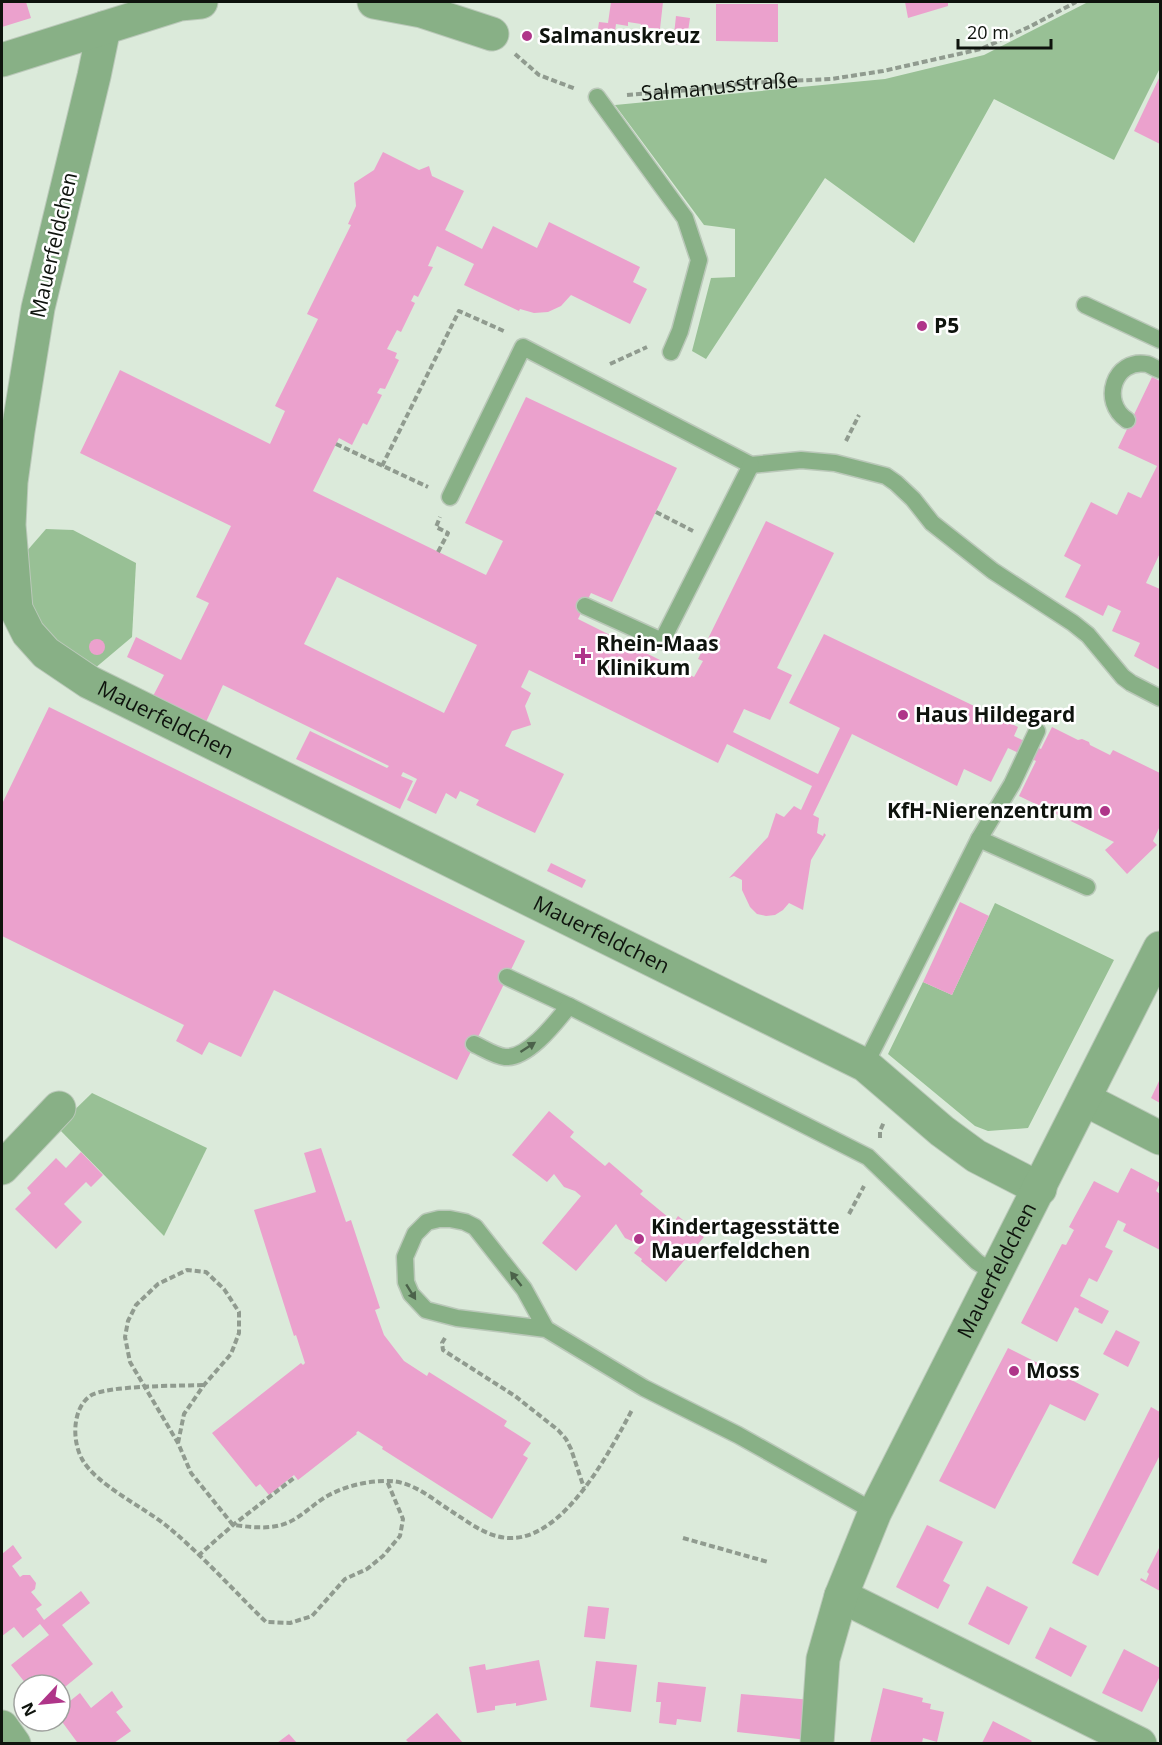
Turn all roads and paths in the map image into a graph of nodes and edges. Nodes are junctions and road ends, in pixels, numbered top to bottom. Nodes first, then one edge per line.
1 (201, 2) edge
2 (374, 2) edge
3 (1076, 2) edge
4 (104, 28) junction
5 (492, 33) joint
6 (2, 60) edge
7 (597, 97) junction
8 (1085, 305) dead end
9 (680, 331) junction
10 (1161, 340) edge
11 (523, 347) junction
12 (671, 352) dead end
13 (1161, 370) edge
14 (582, 378) junction
15 (1126, 420) dead end
16 (336, 444) dead end
17 (8, 460) edge
18 (751, 465) junction
19 (382, 466) junction
20 (450, 497) joint
21 (656, 512) dead end
22 (440, 517) dead end
23 (712, 541) junction
24 (438, 552) dead end
25 (585, 606) dead end
26 (1161, 698) edge
27 (1037, 731) dead end
28 (979, 839) junction
29 (1087, 887) dead end
30 (1161, 948) edge
31 (507, 977) dead end
32 (569, 1006) junction
33 (474, 1044) dead end
34 (865, 1065) junction
35 (1084, 1099) junction
36 (59, 1108) dead end
37 (1161, 1138) edge
38 (2, 1168) edge
39 (1040, 1189) junction
40 (995, 1273) junction
41 (457, 1318) junction
42 (546, 1329) junction
43 (204, 1385) junction
44 (144, 1388) junction
45 (644, 1388) junction
46 (177, 1443) junction
47 (294, 1478) dead end
48 (387, 1480) junction
49 (584, 1489) junction
50 (875, 1512) junction
51 (233, 1525) junction
52 (683, 1538) dead end
53 (198, 1556) junction
54 (768, 1562) dead end
55 (841, 1596) junction
56 (2, 1727) edge
57 (14, 1743) edge
58 (817, 1743) edge
59 (1140, 1743) edge

1 - 4 street
2 - 5 street
3 - 7 path, Salmanusstraße
4 - 6 street
4 - 17 street, Mauerfeldchen
5 - 7 path, Salmanusstraße
7 - 9 lane
8 - 10 lane
9 - 12 lane
9 - 14 path
11 - 14 lane
11 - 19 path
11 - 20 lane
13 - 15 lane
14 - 18 lane
16 - 19 path
17 - 34 street, Mauerfeldchen
18 - 23 lane
18 - 26 lane
19 - 20 path
21 - 23 path
22 - 24 path
23 - 25 lane
27 - 28 lane
28 - 29 lane
28 - 34 lane
30 - 35 street, Mauerfeldchen
31 - 32 lane
33 -> 32 lane
32 - 40 lane
34 - 39 street, Mauerfeldchen
35 - 37 street
35 - 39 street, Mauerfeldchen
36 - 38 street
39 - 40 street, Mauerfeldchen
40 - 50 street, Mauerfeldchen
41 - 42 lane
42 -> 41 lane
41 - 49 path
42 - 45 lane
43 - 44 path
43 - 44 path
43 - 46 path
44 - 46 path
44 - 53 path
45 - 49 path
45 - 50 lane
46 - 51 path
47 - 51 path
48 - 49 path
48 - 51 path
48 - 53 path
50 - 55 street, Mauerfeldchen
51 - 53 path
52 - 54 path
55 - 58 street, Mauerfeldchen
55 - 59 street
56 - 57 street

